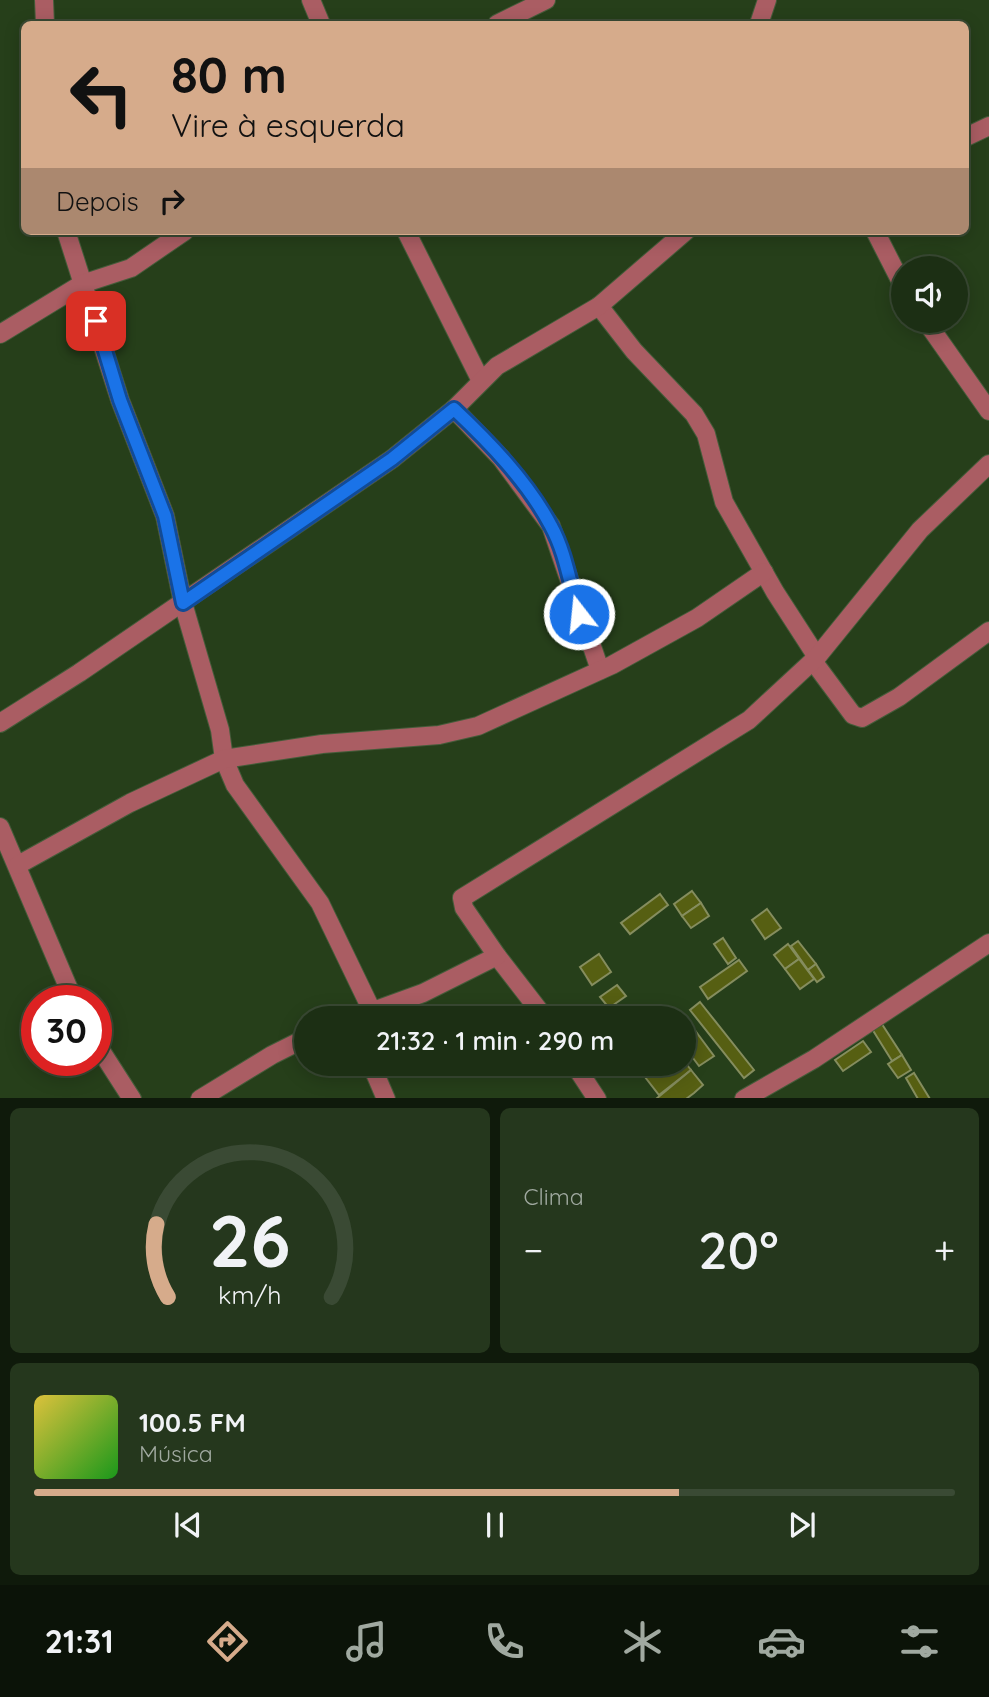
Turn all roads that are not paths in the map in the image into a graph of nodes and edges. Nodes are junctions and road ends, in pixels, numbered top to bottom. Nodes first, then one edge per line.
1 (44, 0) edge
2 (311, 0) edge
3 (546, 0) edge
4 (767, 0) edge
5 (45, 21) edge
6 (320, 21) edge
7 (503, 21) edge
8 (761, 21) edge
9 (989, 126) edge
10 (969, 136) edge
11 (67, 235) edge
12 (179, 235) edge
13 (409, 235) edge
14 (681, 235) edge
15 (877, 235) edge
16 (891, 262) edge
17 (82, 284) junction
18 (599, 306) junction
19 (935, 333) edge
20 (0, 334) edge
21 (481, 379) junction
22 (454, 409) junction
23 (989, 411) edge
24 (989, 464) edge
25 (764, 572) junction
26 (183, 603) junction
27 (989, 632) edge
28 (815, 659) junction
29 (600, 670) junction
30 (0, 723) edge
31 (224, 759) junction
32 (0, 827) edge
33 (18, 865) junction
34 (989, 943) edge
35 (497, 956) junction
36 (67, 985) edge
37 (370, 1006) edge
38 (390, 1006) edge
39 (537, 1006) edge
40 (294, 1044) edge
41 (112, 1067) edge
42 (376, 1076) edge
43 (582, 1076) edge
44 (132, 1098) edge
45 (200, 1098) edge
46 (386, 1098) edge
47 (597, 1098) edge
48 (744, 1098) edge

1 - 5 street
2 - 6 street
3 - 7 street
4 - 8 street
9 - 10 street
11 - 17 street
12 - 17 street
13 - 21 street
14 - 18 street
15 - 16 street
17 - 20 street
17 - 26 street
18 - 21 street
18 - 25 street
19 - 23 street
21 - 22 street
22 - 26 street
22 - 29 street
24 - 28 street
25 - 28 street
25 - 29 street
26 - 30 street
26 - 31 street
27 - 28 street
28 - 35 street
29 - 31 street
31 - 33 street
31 - 37 street
32 - 33 street
33 - 36 street
34 - 48 street
35 - 38 street
35 - 39 street
40 - 45 street
41 - 44 street
42 - 46 street
43 - 47 street

